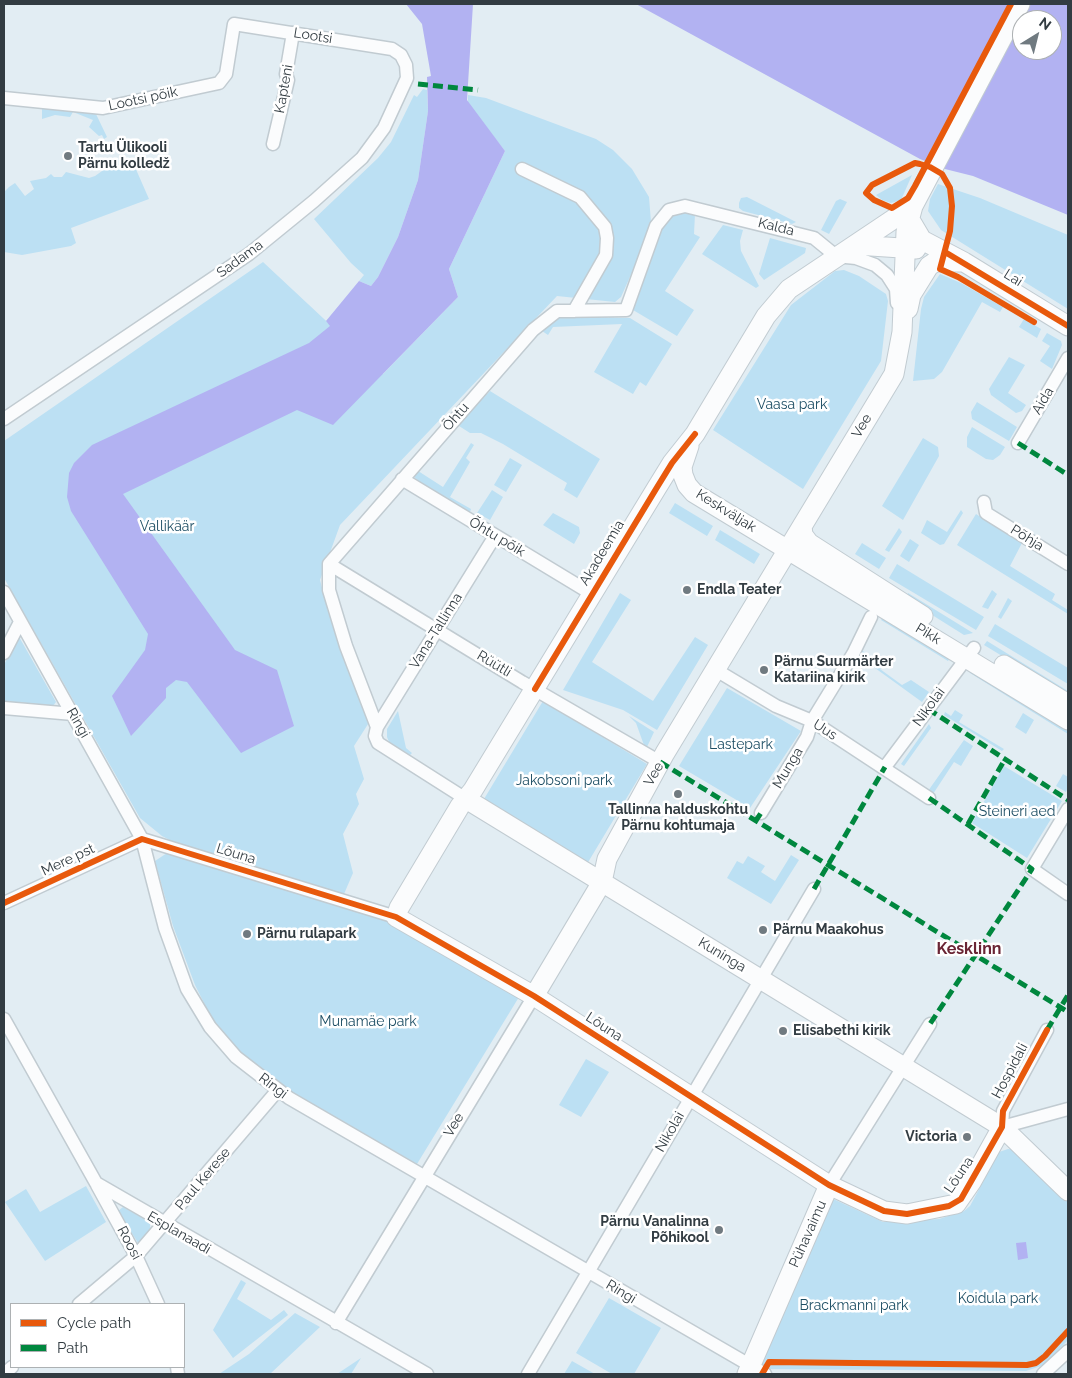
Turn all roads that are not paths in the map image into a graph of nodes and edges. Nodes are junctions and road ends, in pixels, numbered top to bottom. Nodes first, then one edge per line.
1 (1020, 4) edge
2 (234, 24) joint
3 (293, 33) junction
4 (392, 49) joint
5 (4, 98) edge
6 (273, 144) dead end
7 (522, 169) dead end
8 (914, 204) junction
9 (709, 211) joint
10 (856, 245) junction
11 (905, 248) junction
12 (945, 252) junction
13 (836, 256) junction
14 (964, 262) junction
15 (574, 311) junction
16 (1068, 326) edge
17 (902, 332) junction
18 (1068, 358) edge
19 (4, 419) edge
20 (696, 434) junction
21 (1018, 443) dead end
22 (402, 480) junction
23 (985, 507) dead end
24 (802, 526) junction
25 (495, 536) junction
26 (788, 549) junction
27 (329, 564) junction
28 (1068, 564) edge
29 (4, 592) edge
30 (592, 594) junction
31 (871, 617) dead end
32 (20, 622) junction
33 (437, 630) junction
34 (970, 652) junction
35 (4, 653) edge
36 (716, 670) junction
37 (535, 689) junction
38 (1068, 704) edge
39 (4, 708) edge
40 (73, 714) junction
41 (1068, 720) edge
42 (812, 721) junction
43 (377, 727) junction
44 (660, 762) junction
45 (885, 767) junction
46 (929, 798) dead end
47 (466, 799) junction
48 (1068, 809) edge
49 (762, 812) dead end
50 (142, 839) junction
51 (602, 882) junction
52 (814, 889) dead end
53 (1068, 894) edge
54 (4, 903) edge
55 (396, 916) junction
56 (762, 980) junction
57 (534, 996) junction
58 (4, 1019) edge
59 (930, 1024) dead end
60 (1047, 1030) dead end
61 (902, 1066) junction
62 (278, 1090) junction
63 (690, 1098) junction
64 (1068, 1109) edge
65 (1002, 1127) junction
66 (424, 1175) junction
67 (96, 1183) junction
68 (829, 1185) junction
69 (1068, 1191) edge
70 (165, 1224) junction
71 (136, 1256) junction
72 (588, 1272) junction
73 (80, 1303) edge
74 (158, 1303) edge
75 (336, 1323) junction
76 (1068, 1351) edge
77 (754, 1372) edge
78 (427, 1374) edge
79 (528, 1374) edge
80 (1043, 1374) edge

1 - 8 street
2 - 3 street, Lootsi
2 - 5 street, Lootsi põik
3 - 4 street, Lootsi
3 - 6 street, Kapteni
4 - 19 street, Sadama
7 - 15 street
8 - 10 street, Akadeemia
8 - 11 street, Vee
8 - 12 street, Lai
9 - 13 street, Kalda
9 - 15 street, Õhtu
10 - 11 street, Lai
10 - 13 street, Akadeemia
11 - 12 street, Lai
11 - 17 street, Vee
12 - 14 street, Lai
13 - 17 street
13 - 20 street, Akadeemia
14 - 16 street, Lai
14 - 17 street
15 - 22 street, Õhtu
17 - 24 street, Vee
18 - 21 street, Aida
20 - 26 street, Keskväljak
20 - 30 street, Akadeemia
22 - 25 street, Õhtu põik
22 - 27 street, Õhtu
23 - 28 street, Põhja
24 - 26 street, Vee
24 - 34 street, Pikk
25 - 30 street, Õhtu põik
25 - 33 street, Vana-Tallinna
26 - 34 street, Pikk
26 - 36 street, Vee
27 - 33 street, Rüütli
27 - 43 street
29 - 32 street, Ringi
30 - 37 street, Akadeemia
31 - 42 street, Munga
32 - 35 street
32 - 40 street, Ringi
33 - 37 street, Rüütli
33 - 43 street, Vana-Tallinna
34 - 38 street, Pikk
34 - 41 street, Pikk
34 - 45 street, Nikolai
36 - 42 street, Uus
36 - 44 street, Vee
37 - 44 street, Rüütli
37 - 47 street, Akadeemia
39 - 40 street
40 - 50 street, Ringi
42 - 45 street, Uus
42 - 49 street, Munga
43 - 47 street, Kuninga
44 - 51 street, Vee
45 - 46 street, Uus
47 - 51 street, Kuninga
47 - 55 street, Akadeemia
48 - 53 street
50 - 54 street, Mere pst
50 - 55 street, Lõuna
50 - 62 street, Ringi
51 - 56 street, Kuninga
51 - 57 street, Vee
52 - 56 street, Nikolai
55 - 57 street, Lõuna
56 - 61 street, Kuninga
56 - 63 street, Nikolai
57 - 63 street, Lõuna
57 - 66 street, Vee
58 - 67 street, Esplanaadi
59 - 61 street, Pühavaimu
60 - 65 street, Hospidali
61 - 65 street, Kuninga
61 - 68 street, Pühavaimu
62 - 66 street, Ringi
62 - 70 street, Paul Kerese
63 - 68 street, Lõuna
63 - 72 street, Nikolai
64 - 65 street
65 - 68 street, Lõuna
65 - 69 street, Kuninga
66 - 72 street, Ringi
66 - 75 street, Vee
67 - 70 street, Esplanaadi
67 - 71 street, Roosi
68 - 77 street, Pühavaimu
70 - 71 street, Paul Kerese
70 - 75 street, Esplanaadi
71 - 73 street, Paul Kerese
71 - 74 street, Roosi
72 - 77 street, Ringi
72 - 79 street, Nikolai
75 - 78 street, Esplanaadi
76 - 80 street

